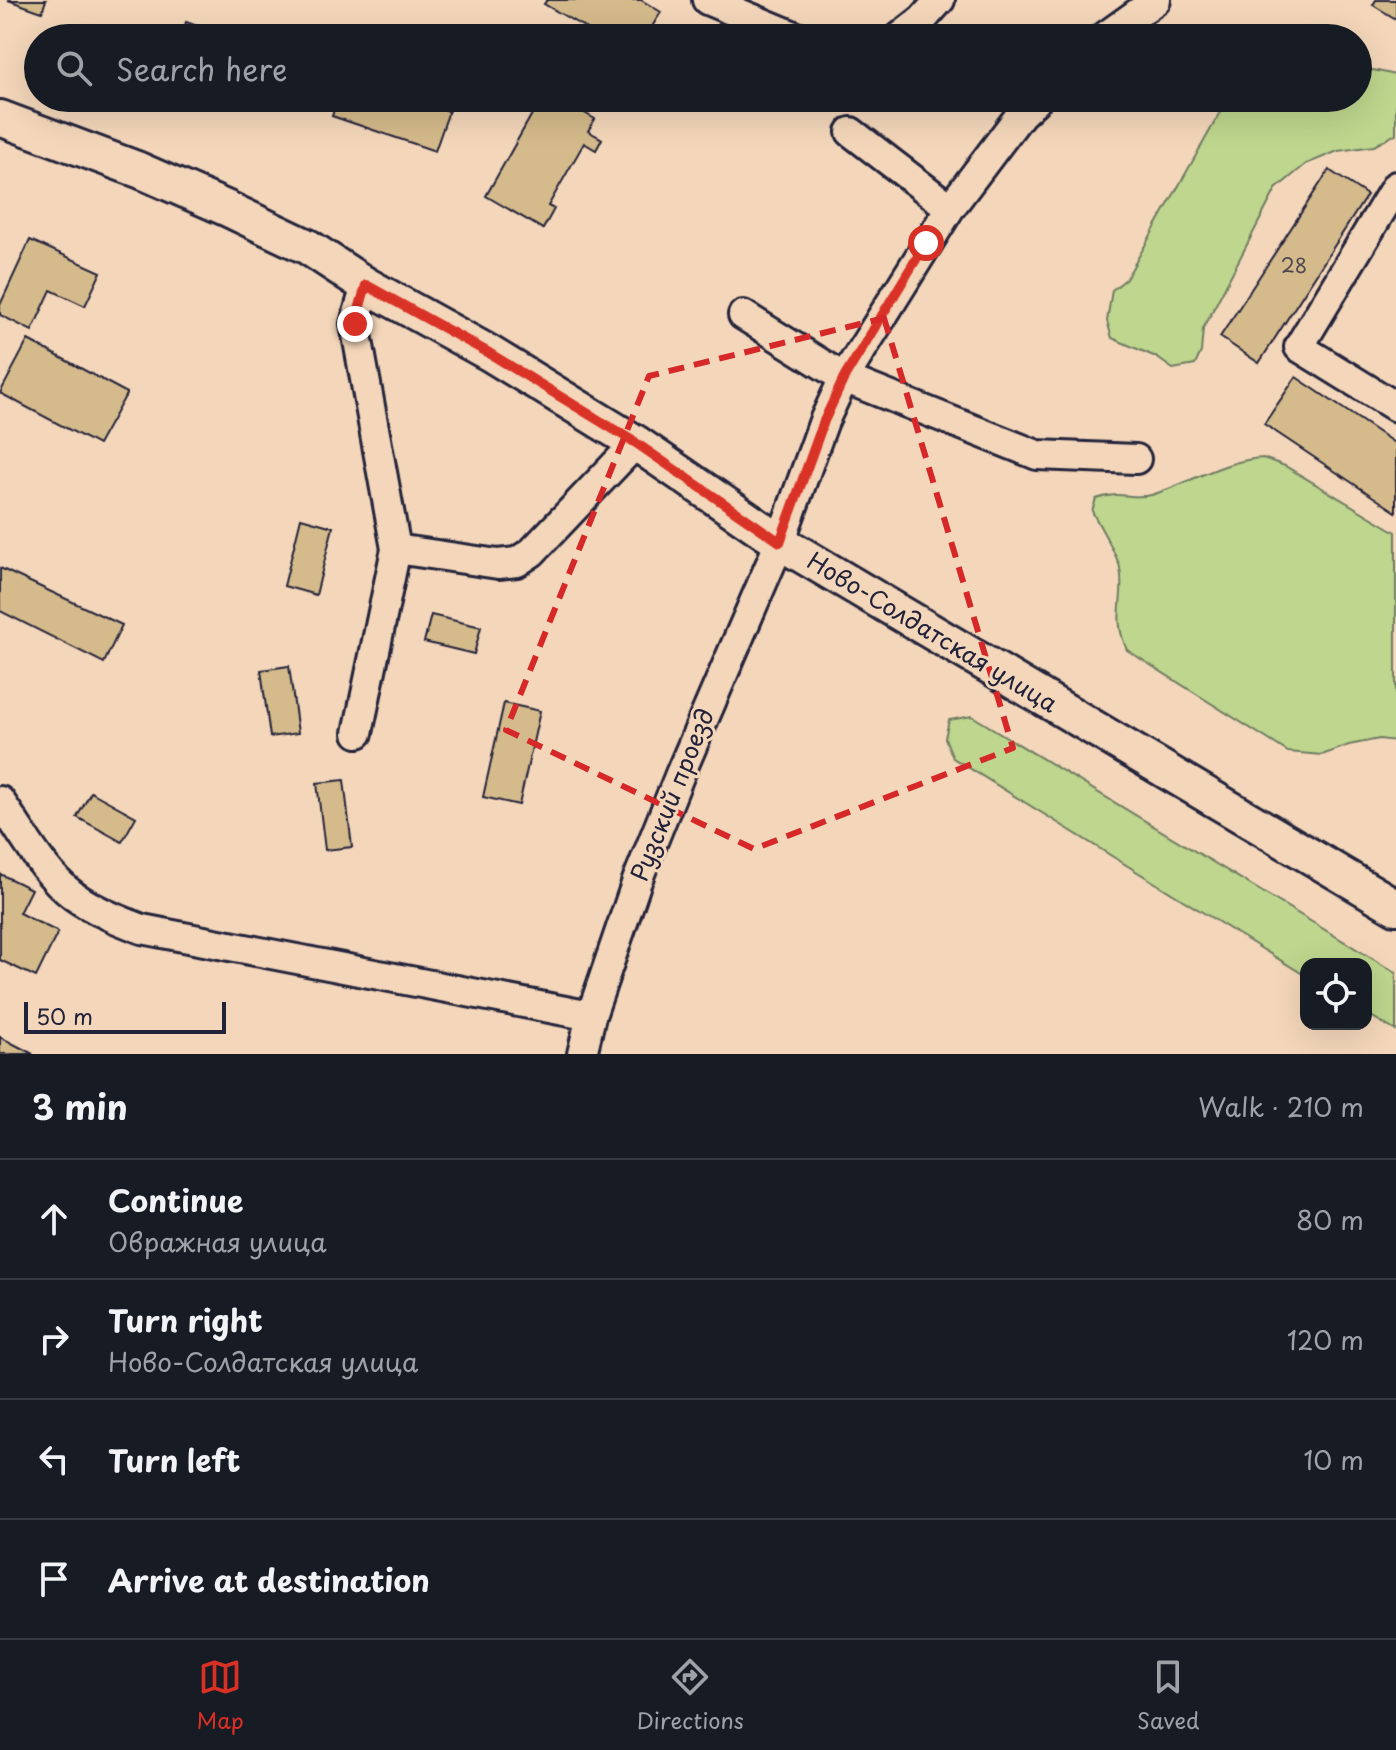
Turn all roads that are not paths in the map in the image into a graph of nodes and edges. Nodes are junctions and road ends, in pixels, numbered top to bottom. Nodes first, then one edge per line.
1 (707, 0) edge
2 (940, 0) edge
3 (1156, 0) edge
4 (765, 24) edge
5 (917, 24) edge
6 (1123, 24) edge
7 (1023, 112) edge
8 (0, 118) edge
9 (851, 132) dead end
10 (1396, 186) edge
11 (950, 208) junction
12 (366, 285) junction
13 (743, 315) dead end
14 (844, 378) junction
15 (1396, 407) edge
16 (636, 443) junction
17 (1136, 459) dead end
18 (780, 542) junction
19 (396, 549) junction
20 (358, 733) dead end
21 (0, 801) edge
22 (1396, 907) edge
23 (591, 1016) junction
24 (582, 1054) edge

1 - 4 street
2 - 5 street
3 - 6 street
7 - 11 street, Рузский проезд
8 - 12 main road, Ново-Солдатская улица
9 - 11 street
10 - 15 street
11 - 14 street, Рузский проезд
12 - 16 main road, Ново-Солдатская улица
12 - 19 street
13 - 14 street
14 - 17 street
14 - 18 street, Рузский проезд
16 - 18 main road, Ново-Солдатская улица
16 - 19 street
18 - 22 main road, Ново-Солдатская улица
18 - 23 street, Рузский проезд
19 - 20 street
21 - 23 street
23 - 24 street, Рузский проезд

